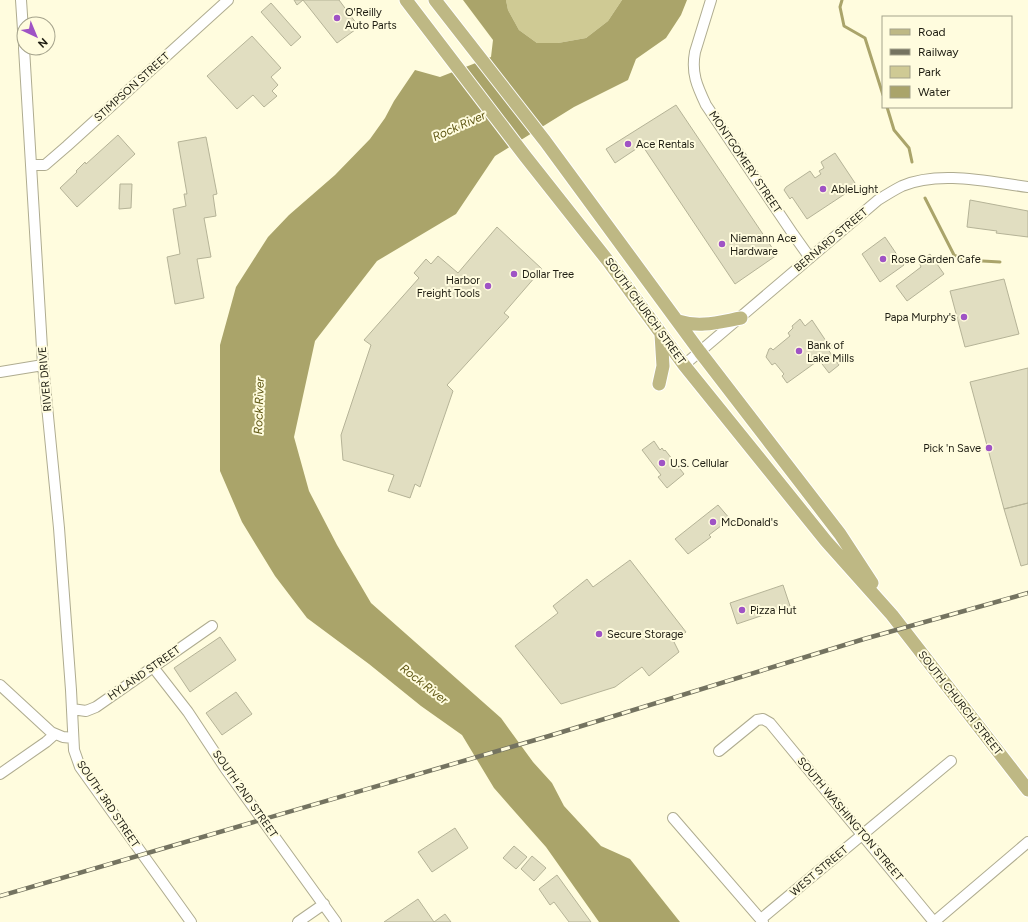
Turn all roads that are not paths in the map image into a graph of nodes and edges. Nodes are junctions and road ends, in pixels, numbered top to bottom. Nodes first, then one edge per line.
1 (21, 0) edge
2 (228, 0) edge
3 (406, 0) edge
4 (435, 0) edge
5 (711, 0) edge
6 (22, 16) edge
7 (25, 56) edge
8 (32, 165) junction
9 (1028, 187) edge
10 (810, 258) junction
11 (741, 318) junction
12 (678, 321) junction
13 (661, 334) junction
14 (700, 352) junction
15 (684, 365) junction
16 (43, 366) junction
17 (0, 372) edge
18 (659, 384) dead end
19 (892, 615) junction
20 (212, 626) dead end
21 (153, 667) junction
22 (0, 685) edge
23 (72, 709) junction
24 (54, 734) junction
25 (73, 738) junction
26 (719, 751) dead end
27 (951, 761) dead end
28 (0, 774) edge
29 (1028, 790) edge
30 (673, 818) dead end
31 (863, 834) junction
32 (1028, 842) edge
33 (324, 904) junction
34 (762, 921) edge
35 (191, 922) edge
36 (298, 922) edge
37 (336, 922) edge
38 (934, 922) edge

1 - 6 street
2 - 8 street, STIMPSON STREET
3 - 13 main road, SOUTH CHURCH STREET
4 - 12 main road, SOUTH CHURCH STREET
5 - 10 street, MONTGOMERY STREET
7 - 8 street, RIVER DRIVE
8 - 16 street, RIVER DRIVE
9 - 10 street, BERNARD STREET
10 - 11 street, BERNARD STREET
11 - 12 main road
11 - 14 street, BERNARD STREET
12 - 14 main road, SOUTH CHURCH STREET
13 - 15 main road, SOUTH CHURCH STREET
13 - 18 main road
14 - 15 street, BERNARD STREET
14 - 19 main road, SOUTH CHURCH STREET
15 - 19 main road, SOUTH CHURCH STREET
16 - 17 street
16 - 23 street, RIVER DRIVE
19 - 29 main road, SOUTH CHURCH STREET
20 - 21 street, HYLAND STREET
21 - 23 street, HYLAND STREET
21 - 33 street, SOUTH 2ND STREET
22 - 24 street
23 - 25 street, RIVER DRIVE
24 - 25 street
24 - 28 street
25 - 35 street, SOUTH 3RD STREET
26 - 31 street, SOUTH WASHINGTON STREET
27 - 31 street, WEST STREET
30 - 34 street
31 - 34 street, WEST STREET
31 - 38 street, SOUTH WASHINGTON STREET
32 - 38 street
33 - 36 street
33 - 37 street, SOUTH 2ND STREET

